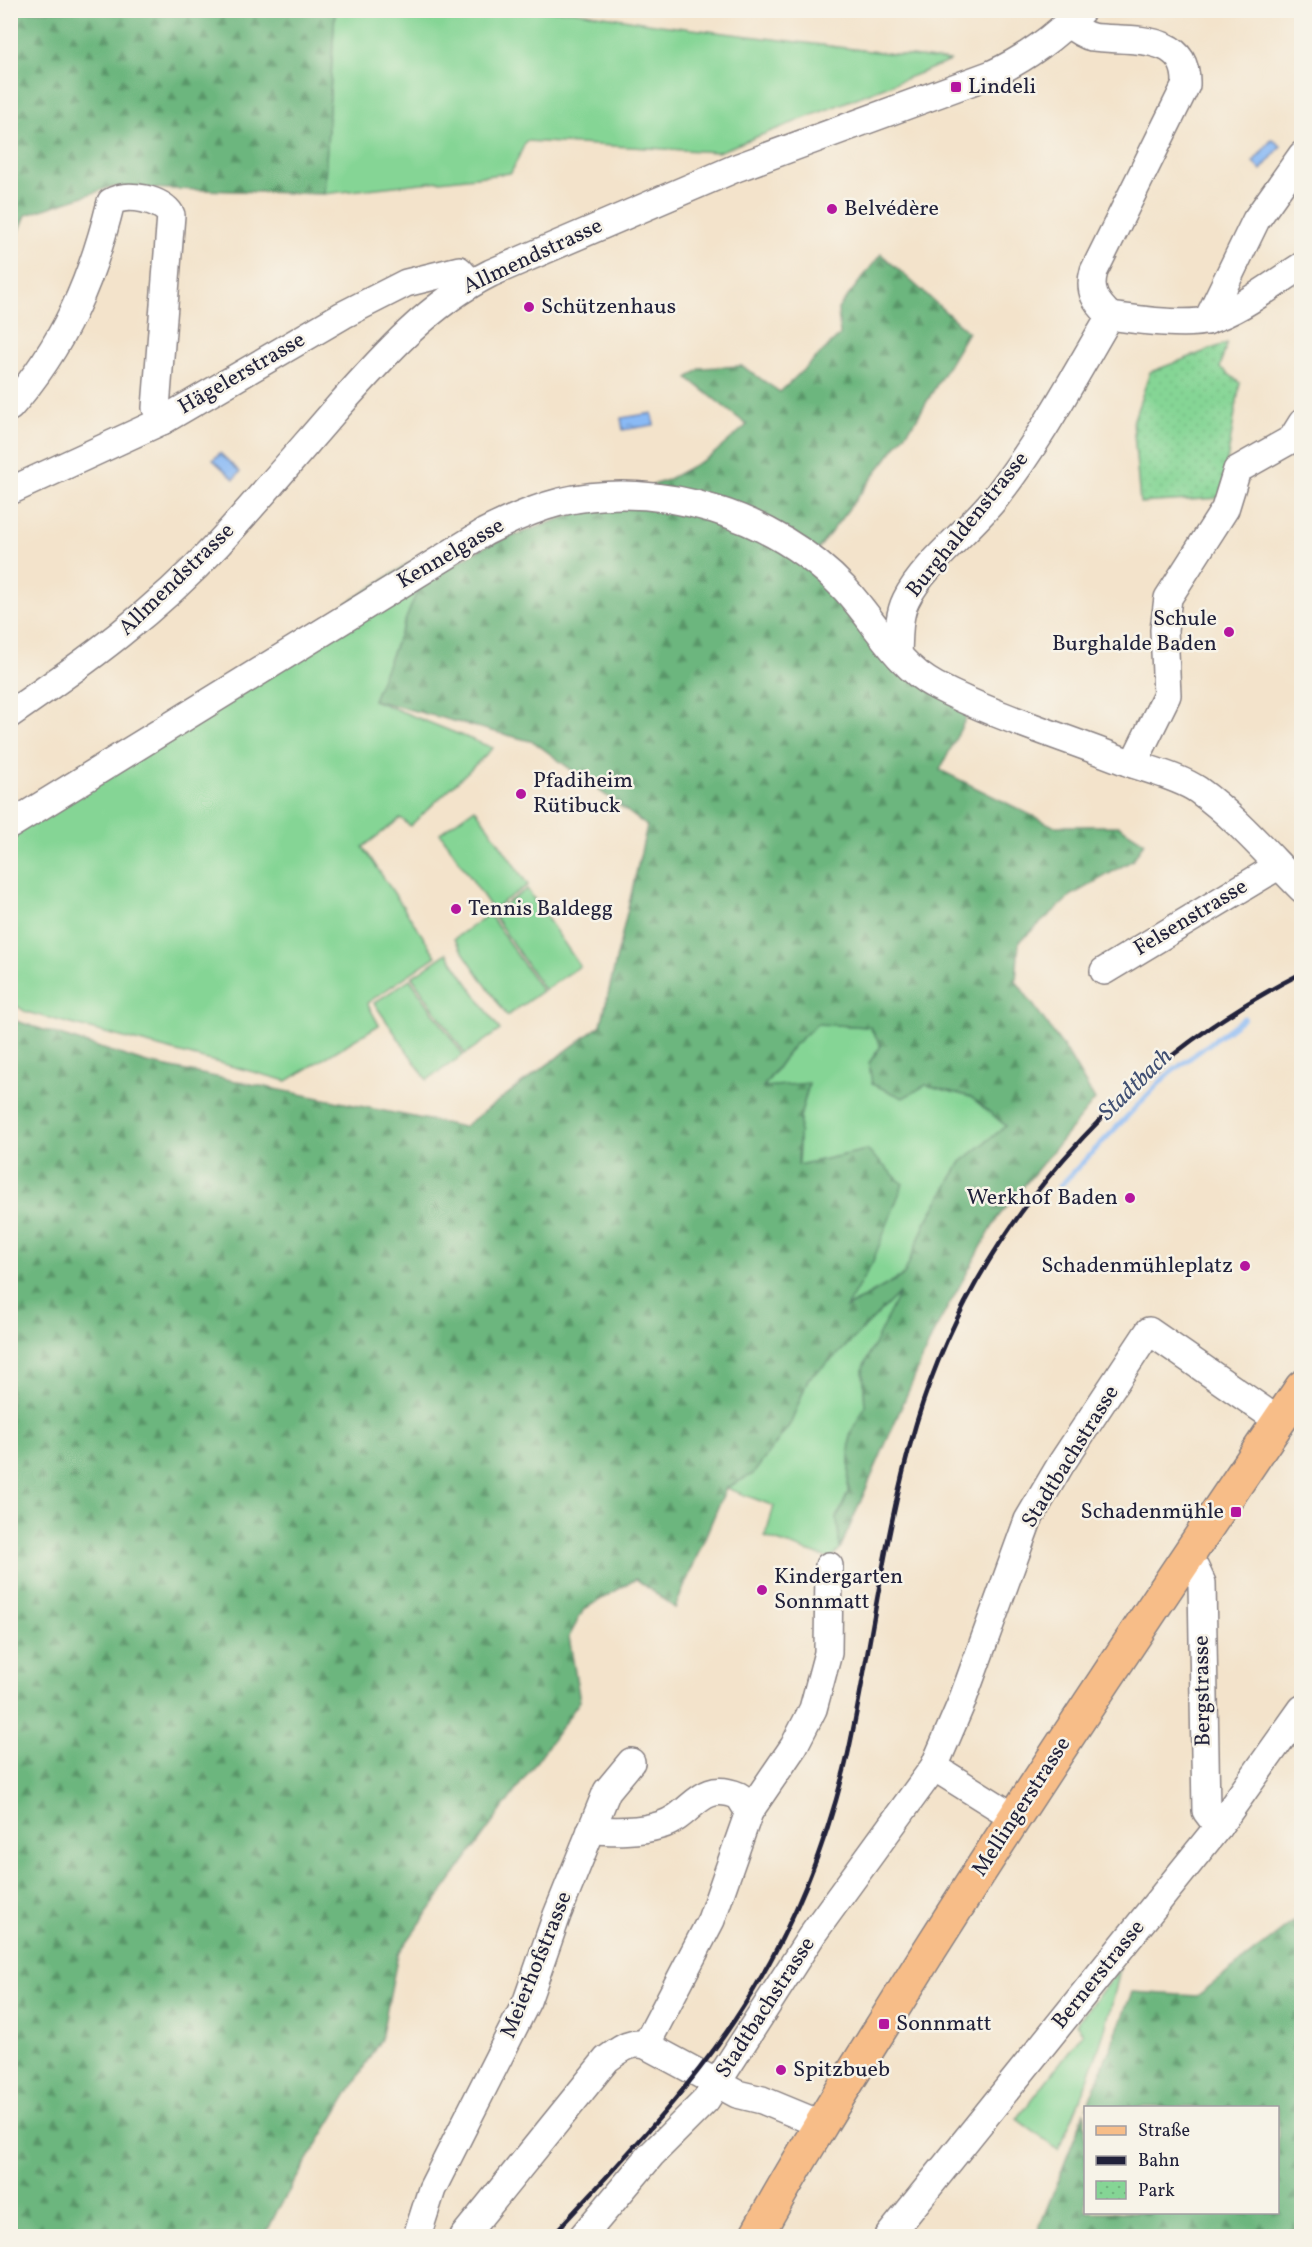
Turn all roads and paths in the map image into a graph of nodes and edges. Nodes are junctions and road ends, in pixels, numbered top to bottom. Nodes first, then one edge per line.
1 (1075, 17) edge
2 (1302, 155) edge
3 (1302, 266) edge
4 (471, 283) junction
5 (1110, 316) junction
6 (1208, 321) junction
7 (10, 407) edge
8 (162, 421) junction
9 (1302, 423) edge
10 (11, 489) edge
11 (898, 654) junction
12 (10, 714) edge
13 (1133, 764) junction
14 (10, 825) edge
15 (1278, 866) junction
16 (1302, 889) edge
17 (1104, 971) dead end
18 (1302, 1387) edge
19 (1279, 1420) junction
20 (1184, 1557) junction
21 (829, 1566) dead end
22 (1302, 1709) edge
23 (631, 1762) dead end
24 (934, 1767) junction
25 (749, 1812) junction
26 (1014, 1817) junction
27 (1218, 1827) junction
28 (591, 1830) junction
29 (646, 2045) junction
30 (717, 2084) junction
31 (820, 2124) junction
32 (417, 2236) edge
33 (464, 2236) edge
34 (583, 2236) edge
35 (756, 2236) edge
36 (889, 2236) edge

1 - 4 street, Allmendstrasse
1 - 5 street
2 - 6 street
3 - 6 street
4 - 8 street, Hägelerstrasse
4 - 12 street, Allmendstrasse
5 - 6 street
5 - 11 street, Burghaldenstrasse
7 - 8 street
8 - 10 street, Hägelerstrasse
9 - 13 street
11 - 13 street
11 - 14 street, Kennelgasse
13 - 15 street
15 - 16 street
15 - 17 street, Felsenstrasse
18 - 19 main road, Mellingerstrasse
19 - 20 main road, Mellingerstrasse
19 - 24 street, Stadtbachstrasse
20 - 26 main road, Mellingerstrasse
20 - 27 street, Bergstrasse
21 - 25 street
22 - 27 street, Bernerstrasse
23 - 28 street, Meierhofstrasse
24 - 26 street
24 - 30 street, Stadtbachstrasse
25 - 28 street
25 - 29 street
26 - 31 main road, Mellingerstrasse
27 - 36 street, Bernerstrasse
28 - 32 street, Meierhofstrasse
29 - 30 street
29 - 33 street
30 - 31 street
30 - 34 street, Stadtbachstrasse
31 - 35 main road, Mellingerstrasse

